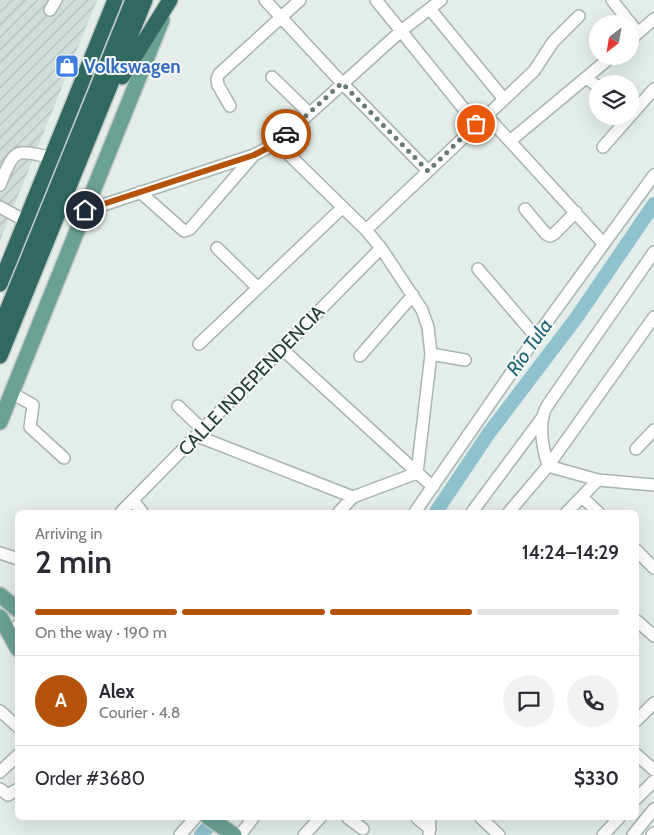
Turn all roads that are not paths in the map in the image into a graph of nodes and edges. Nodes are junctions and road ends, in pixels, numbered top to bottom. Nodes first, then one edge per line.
1 (110, 0) edge
2 (115, 0) edge
3 (129, 0) edge
4 (133, 0) edge
5 (145, 0) edge
6 (170, 0) edge
7 (265, 0) edge
8 (300, 0) edge
9 (376, 0) edge
10 (441, 0) edge
11 (612, 0) edge
12 (430, 9) junction
13 (621, 15) edge
14 (281, 16) junction
15 (579, 16) dead end
16 (654, 19) edge
17 (120, 31) junction
18 (401, 31) junction
19 (639, 32) edge
20 (601, 65) edge
21 (272, 77) dead end
22 (586, 78) junction
23 (589, 80) edge
24 (342, 83) junction
25 (654, 89) edge
26 (503, 98) junction
27 (639, 103) edge
28 (230, 106) dead end
29 (100, 112) junction
30 (309, 113) junction
31 (486, 115) junction
32 (476, 124) junction
33 (620, 125) edge
34 (510, 141) junction
35 (277, 143) junction
36 (604, 147) dead end
37 (254, 155) junction
38 (45, 156) junction
39 (428, 171) junction
40 (654, 175) edge
41 (0, 185) edge
42 (140, 192) junction
43 (0, 207) edge
44 (343, 207) junction
45 (525, 209) dead end
46 (85, 210) junction
47 (576, 212) junction
48 (20, 218) junction
49 (366, 230) junction
50 (603, 243) junction
51 (217, 248) dead end
52 (381, 248) junction
53 (654, 252) edge
54 (0, 267) edge
55 (478, 269) dead end
56 (0, 284) edge
57 (258, 288) junction
58 (413, 295) junction
59 (654, 318) edge
60 (0, 328) edge
61 (536, 337) junction
62 (199, 344) dead end
63 (281, 348) junction
64 (431, 354) junction
65 (0, 356) edge
66 (360, 356) dead end
67 (465, 360) dead end
68 (12, 393) junction
69 (178, 406) dead end
70 (542, 418) junction
71 (0, 422) edge
72 (654, 430) edge
73 (200, 433) junction
74 (636, 450) dead end
75 (64, 458) dead end
76 (548, 466) junction
77 (417, 473) junction
78 (598, 480) junction
79 (654, 484) edge
80 (433, 487) junction
81 (353, 497) junction
82 (582, 497) junction
83 (133, 500) junction
84 (123, 510) edge
85 (140, 510) edge
86 (341, 510) edge
87 (416, 510) edge
88 (473, 510) edge
89 (511, 510) edge
90 (569, 510) edge
91 (596, 510) edge
92 (0, 553) edge
93 (639, 553) edge
94 (15, 558) edge
95 (654, 568) edge
96 (0, 595) edge
97 (15, 608) edge
98 (0, 617) edge
99 (639, 622) edge
100 (652, 631) edge
101 (14, 644) edge
102 (654, 703) edge
103 (0, 711) edge
104 (639, 718) edge
105 (15, 724) edge
106 (639, 757) edge
107 (15, 758) edge
108 (654, 770) edge
109 (0, 772) edge
110 (654, 781) edge
111 (0, 789) edge
112 (15, 791) edge
113 (639, 796) edge
114 (654, 810) edge
115 (193, 820) edge
116 (212, 820) edge
117 (251, 820) edge
118 (319, 820) edge
119 (351, 820) edge
120 (483, 820) edge
121 (617, 820) edge
122 (363, 829) dead end
123 (311, 832) edge
124 (235, 834) edge
125 (180, 835) edge
126 (499, 835) edge
127 (602, 835) edge
128 (633, 835) edge

1 - 38 main road
2 - 56 highway
3 - 17 highway
4 - 17 highway
5 - 29 highway
6 - 29 highway
6 - 46 main road
7 - 14 street
8 - 14 street
9 - 18 street
10 - 12 street
11 - 13 street
12 - 18 street
12 - 26 street
14 - 24 street
14 - 28 street
15 - 26 street
16 - 19 street
17 - 60 highway
18 - 24 street
18 - 32 street
20 - 22 street
21 - 30 street
22 - 23 street
22 - 34 street
24 - 30 street
24 - 39 street
25 - 27 street
26 - 31 street
29 - 65 highway
30 - 35 street
31 - 32 street
31 - 34 street
32 - 39 street
33 - 36 street
34 - 47 street
35 - 37 street
35 - 44 street
37 - 42 street
37 - 42 street
38 - 41 street
38 - 48 main road
39 - 49 street
40 - 50 street
42 - 46 street
43 - 48 street
44 - 49 street
44 - 57 street
45 - 47 street
46 - 68 main road
47 - 50 street
48 - 54 main road
49 - 52 street
50 - 61 street
51 - 57 street
52 - 58 street
52 - 63 street, CALLE INDEPENDENCIA
53 - 70 street
55 - 61 street
57 - 62 street
58 - 64 street
58 - 66 street
59 - 76 street
61 - 80 street
63 - 73 street, CALLE INDEPENDENCIA
63 - 77 street
64 - 67 street
64 - 77 street
68 - 71 main road
68 - 75 street
69 - 73 street
70 - 76 street
70 - 88 street
72 - 74 street
73 - 81 street
73 - 83 street, CALLE INDEPENDENCIA
76 - 78 street
76 - 89 street
77 - 80 street
77 - 81 street
78 - 79 street
78 - 82 street
80 - 87 street
81 - 86 street
82 - 90 street
82 - 91 street
83 - 84 street, CALLE INDEPENDENCIA
83 - 85 street
92 - 94 street
93 - 95 street
96 - 97 main road
98 - 101 main road
99 - 100 street
102 - 104 street
103 - 105 street
106 - 108 street
107 - 109 street
110 - 113 street
111 - 112 street
114 - 128 street
115 - 125 street
116 - 124 main road
117 - 124 street
118 - 123 street
119 - 122 street
120 - 126 street
121 - 127 street

